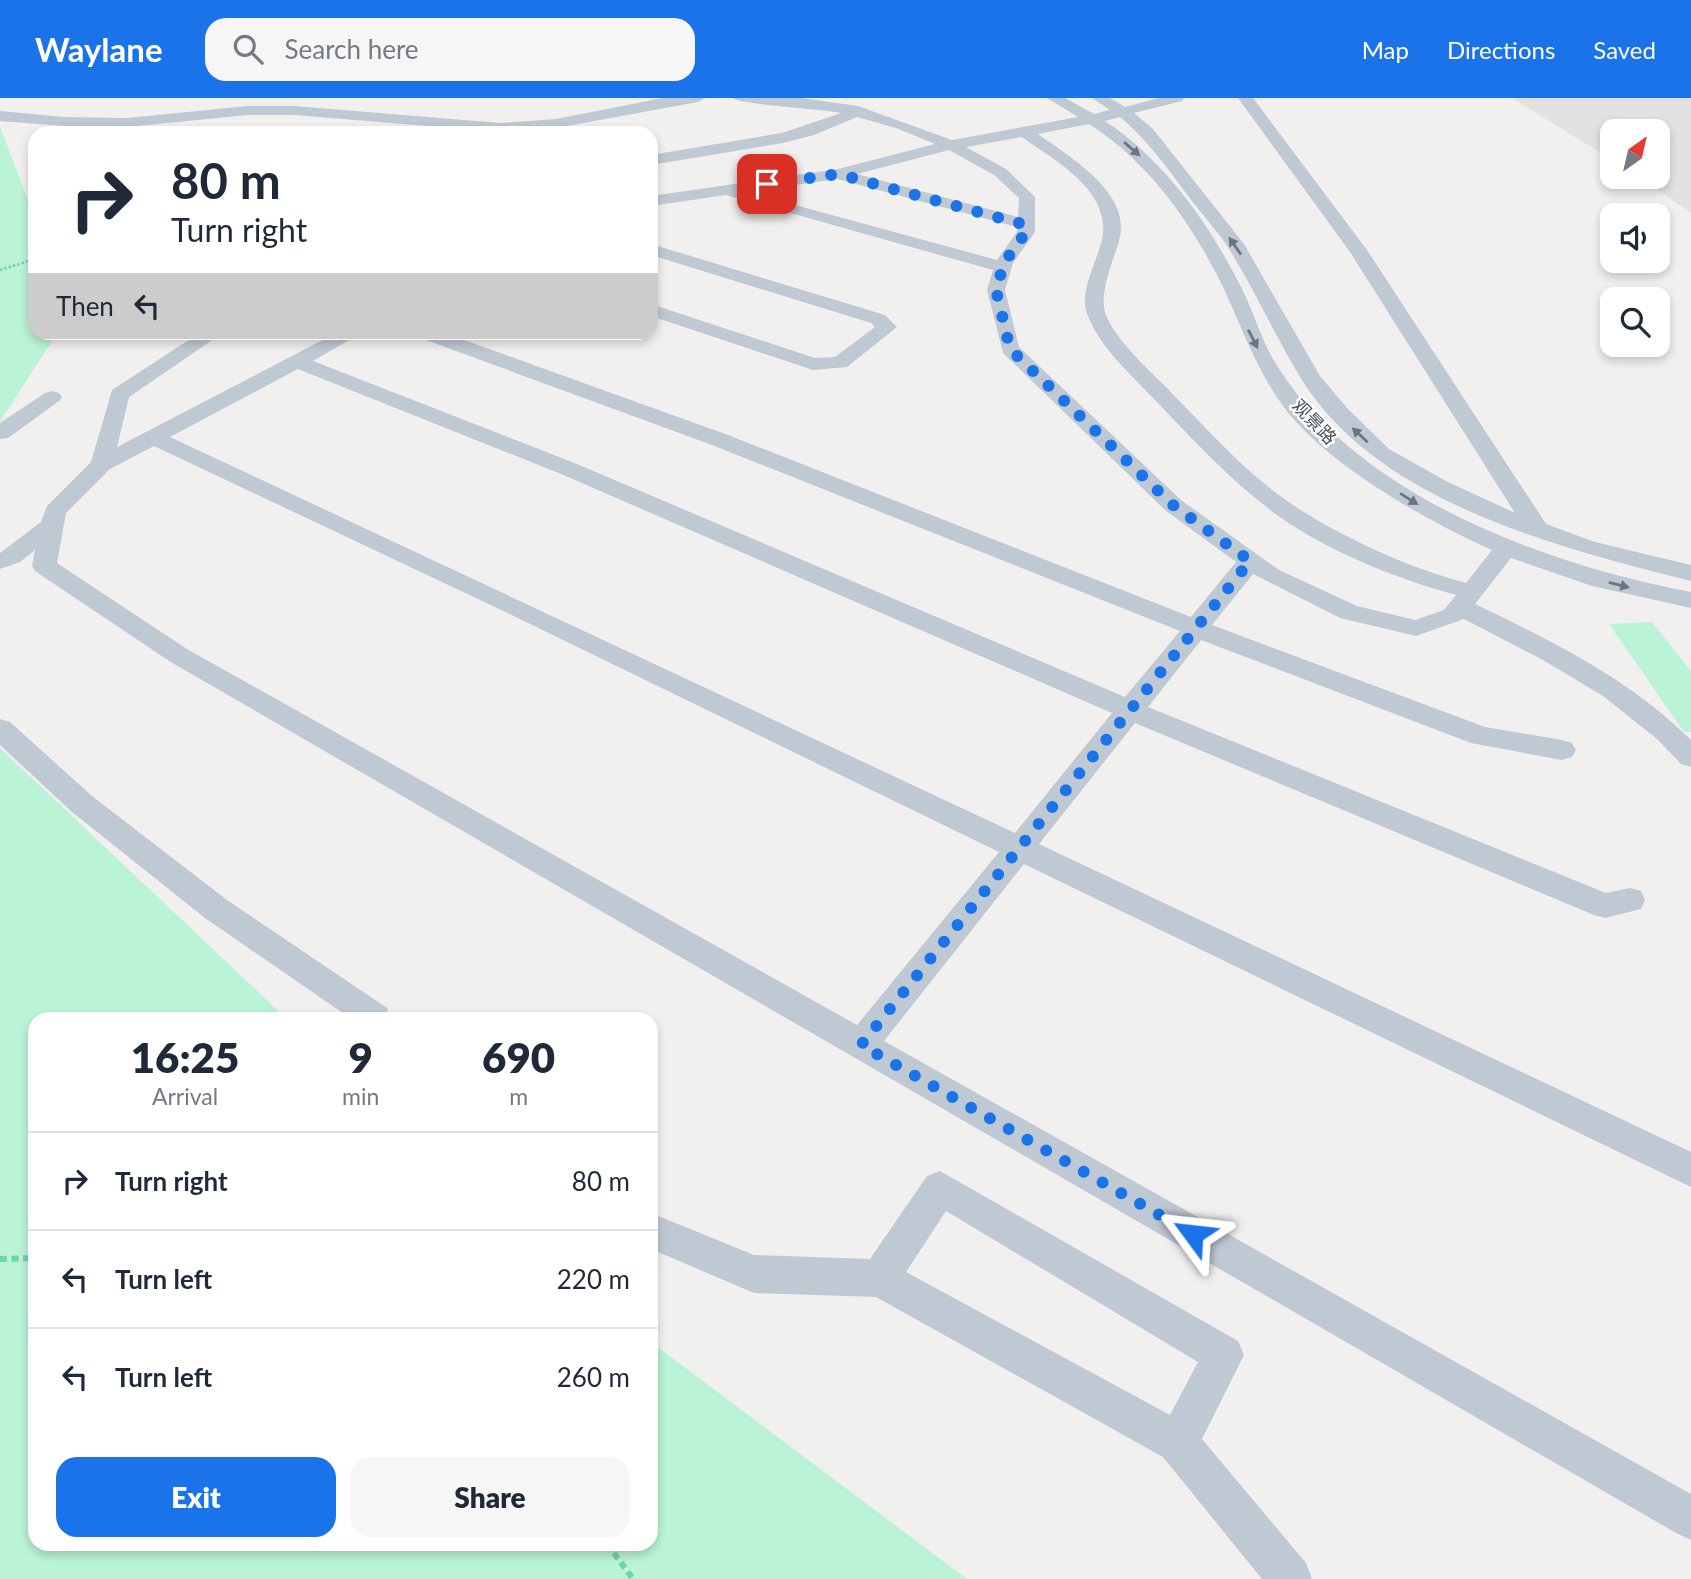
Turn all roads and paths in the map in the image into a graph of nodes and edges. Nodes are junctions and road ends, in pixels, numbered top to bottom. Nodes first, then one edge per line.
1 (698, 98) edge
2 (740, 98) edge
3 (1055, 98) edge
4 (1100, 98) edge
5 (1177, 98) edge
6 (1245, 98) edge
7 (858, 111) junction
8 (1123, 112) junction
9 (0, 116) edge
10 (1094, 119) junction
11 (1026, 132) junction
12 (951, 145) junction
13 (658, 159) edge
14 (838, 174) junction
15 (720, 190) junction
16 (658, 200) edge
17 (1026, 225) junction
18 (658, 251) edge
19 (28, 261) edge
20 (1003, 267) junction
21 (0, 270) edge
22 (658, 312) edge
23 (203, 340) edge
24 (339, 340) edge
25 (444, 340) edge
26 (297, 362) junction
27 (52, 397) dead end
28 (0, 433) edge
29 (153, 437) junction
30 (102, 464) junction
31 (53, 524) junction
32 (1536, 529) junction
33 (1506, 548) junction
34 (1250, 561) junction
35 (0, 562) edge
36 (1691, 573) edge
37 (1466, 599) junction
38 (1691, 600) edge
39 (1195, 628) junction
40 (1130, 710) junction
41 (0, 729) edge
42 (1562, 750) dead end
43 (1691, 757) edge
44 (1018, 849) junction
45 (1630, 900) dead end
46 (365, 1012) edge
47 (861, 1045) junction
48 (1691, 1170) edge
49 (658, 1234) edge
50 (0, 1259) edge
51 (28, 1260) edge
52 (880, 1278) junction
53 (1178, 1442) junction
54 (1691, 1518) edge
55 (612, 1551) edge
56 (634, 1579) edge
57 (1290, 1579) edge

1 - 9 street
2 - 7 street
3 - 10 street, 观景路
4 - 8 street, 观景路
5 - 8 street
6 - 32 street
7 - 12 street
7 - 13 street
8 - 10 street
32 -> 8 street, 观景路
10 - 11 street
10 -> 33 street, 观景路
11 - 12 street
11 - 37 street
12 - 14 street
12 - 17 street
14 - 15 street
14 - 17 street
15 - 16 street
15 - 20 street
17 - 20 street
18 - 22 street
19 - 21 path
20 - 34 street
23 - 30 street
24 - 26 street
25 - 39 street
26 - 29 street
26 - 40 street
27 - 28 street
29 - 30 street
29 - 44 street
30 - 31 street
31 - 35 street
31 - 47 street
32 - 36 street, 观景路
33 - 37 street
33 -> 38 street, 观景路
34 - 37 street
34 - 39 street
37 - 43 street
39 - 40 street
39 - 42 street
40 - 44 street
40 - 45 street
41 - 46 street
44 - 47 street
44 - 48 street
47 - 54 street
49 - 52 street
50 - 51 path
52 - 53 street
52 - 53 street
53 - 57 street
55 - 56 path

